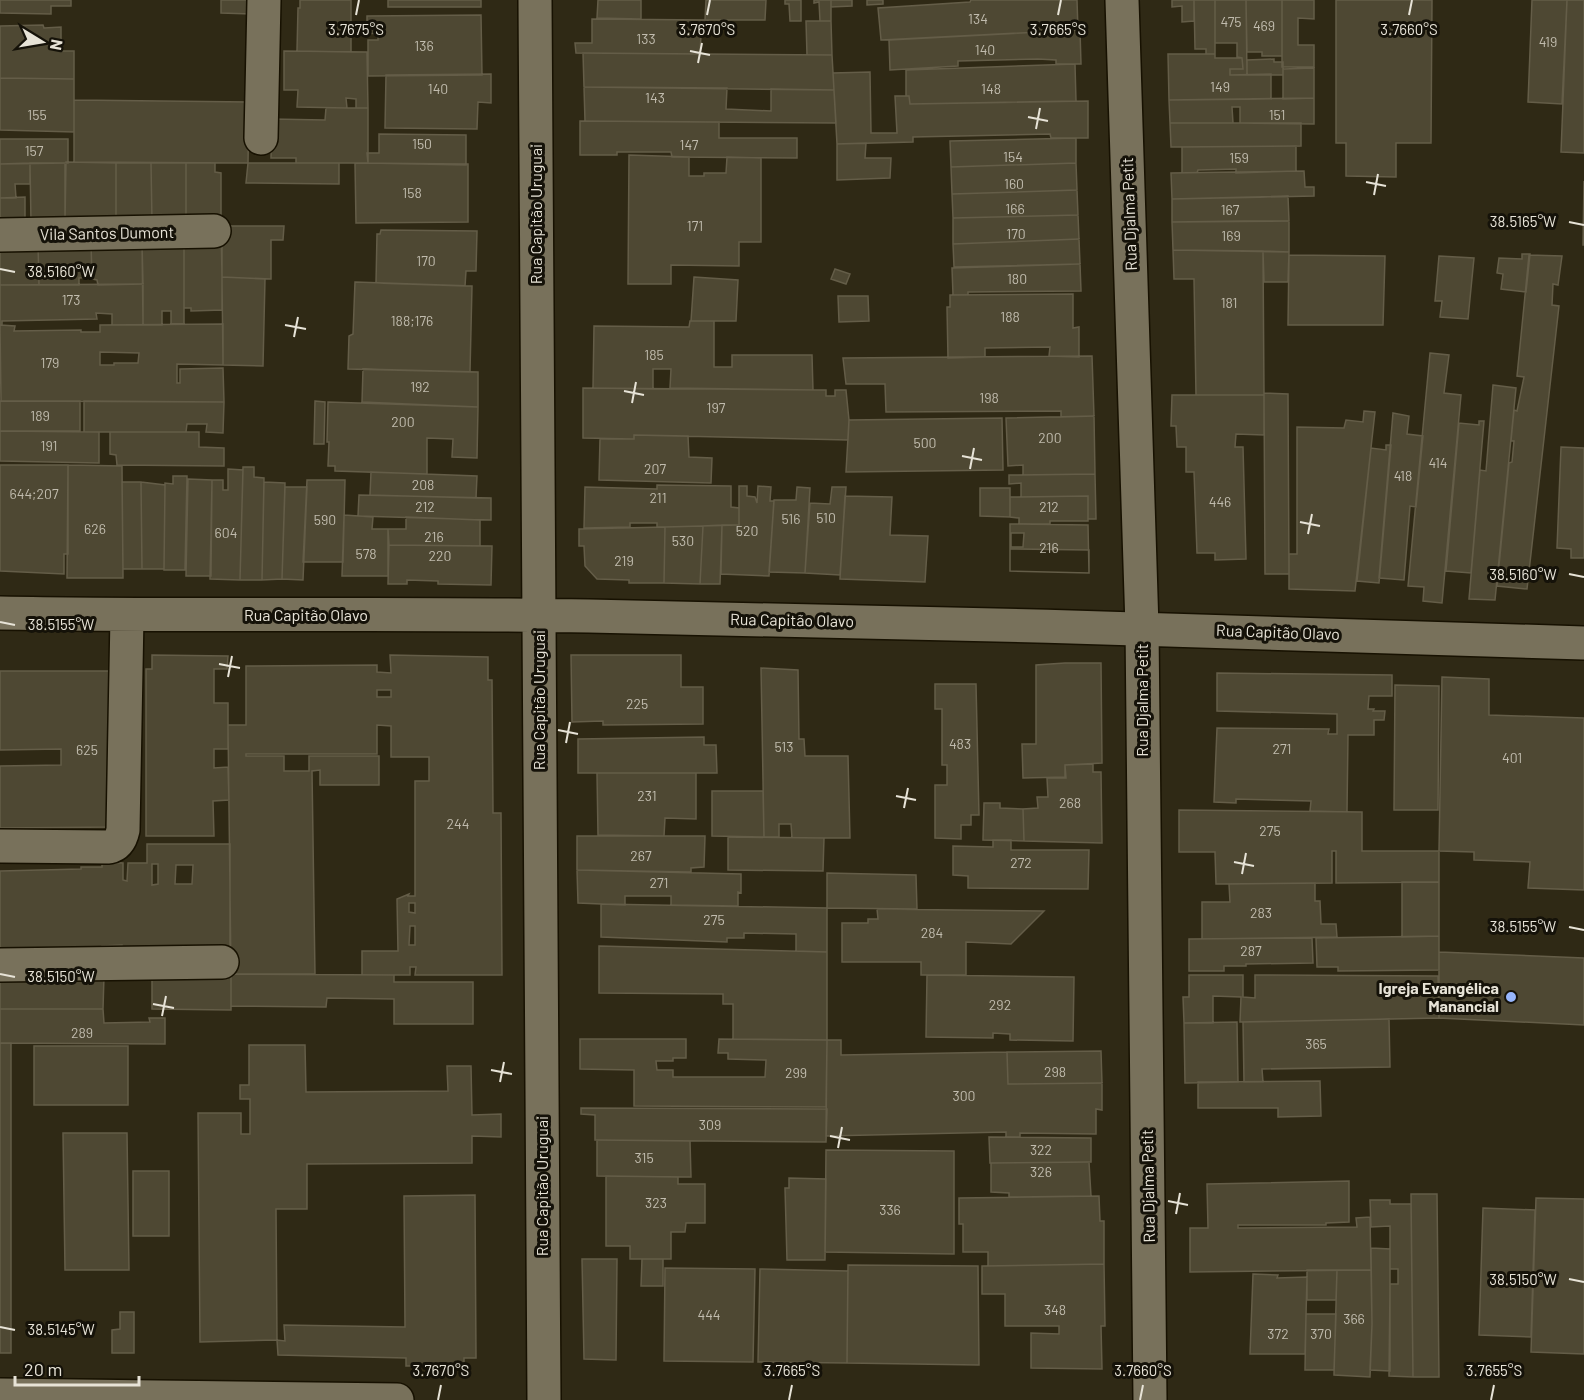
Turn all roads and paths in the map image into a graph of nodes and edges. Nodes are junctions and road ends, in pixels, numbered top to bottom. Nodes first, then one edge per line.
1 (264, 0) edge
2 (535, 0) edge
3 (1122, 0) edge
4 (261, 138) dead end
5 (214, 231) dead end
6 (0, 235) edge
7 (0, 613) edge
8 (539, 615) junction
9 (127, 616) junction
10 (1142, 627) junction
11 (1584, 643) edge
12 (0, 846) edge
13 (222, 962) dead end
14 (0, 965) edge
15 (0, 1395) edge
16 (397, 1400) edge
17 (544, 1400) edge
18 (1150, 1400) edge

1 - 4 street
2 - 8 street, Rua Capitão Uruguai
3 - 10 street, Rua Djalma Petit
5 - 6 street, Vila Santos Dumont
7 - 9 street, Rua Capitão Olavo
8 - 9 street, Rua Capitão Olavo
8 - 10 street, Rua Capitão Olavo
8 - 17 street, Rua Capitão Uruguai
9 - 12 street
10 - 11 street, Rua Capitão Olavo
10 - 18 street, Rua Djalma Petit
13 - 14 street
15 - 16 street

